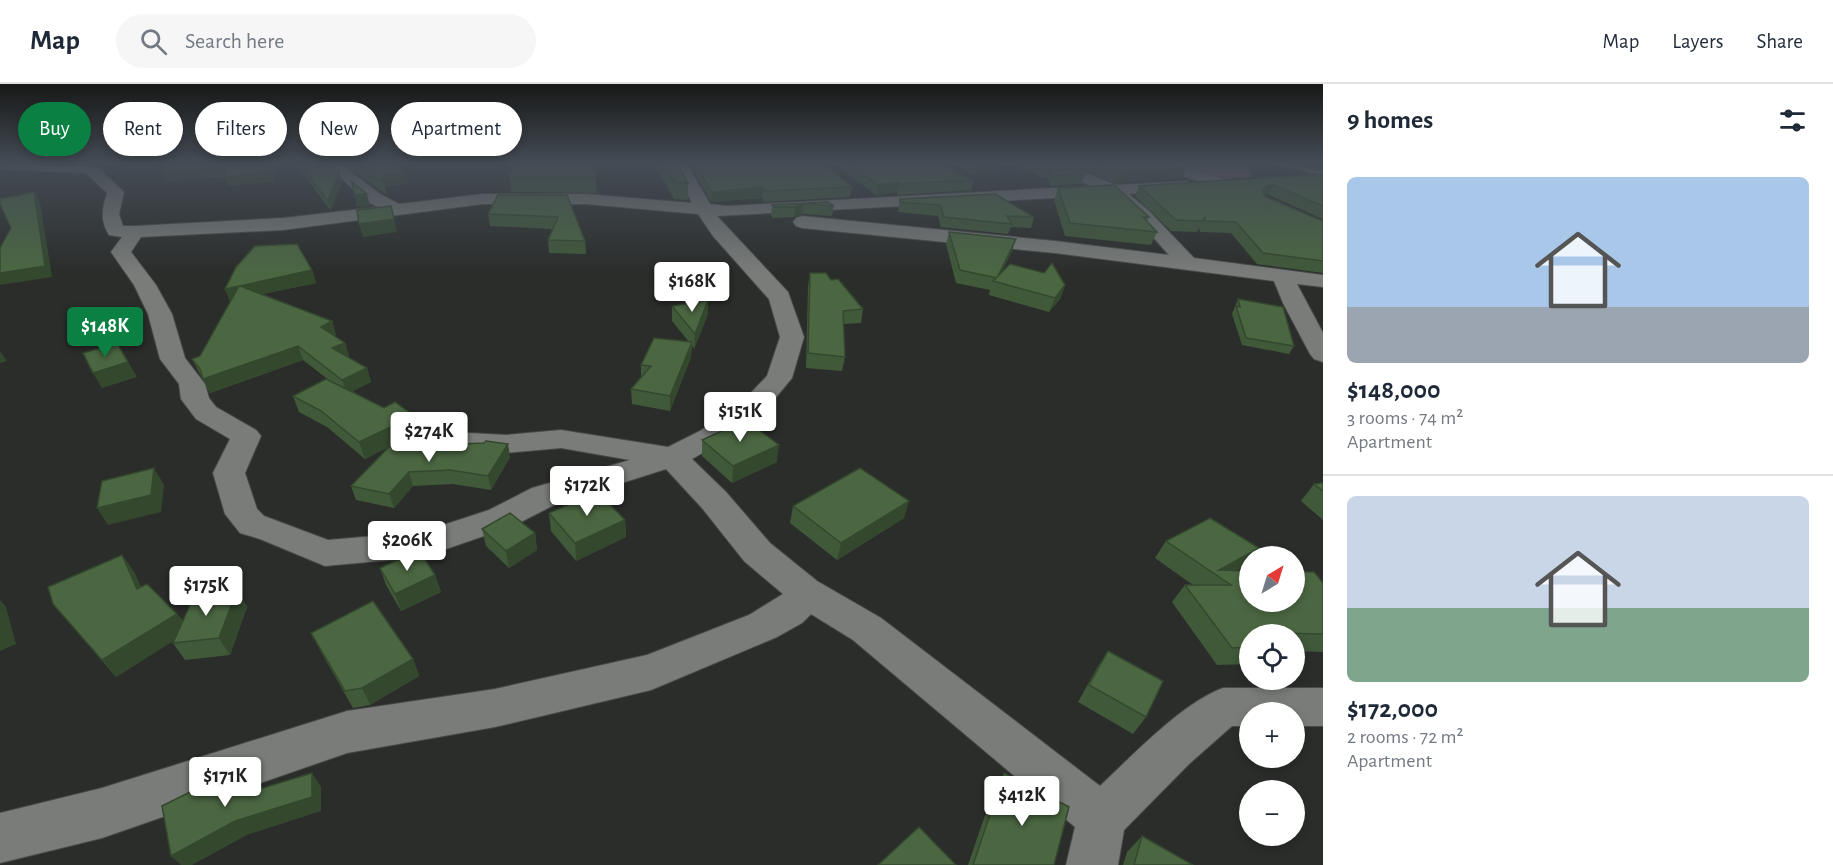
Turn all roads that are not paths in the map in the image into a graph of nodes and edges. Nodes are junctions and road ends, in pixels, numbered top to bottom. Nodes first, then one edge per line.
1 (114, 200) edge
2 (379, 200) edge
3 (469, 200) edge
4 (603, 200) edge
5 (707, 200) edge
6 (901, 200) edge
7 (1126, 200) edge
8 (872, 202) joint
9 (393, 208) junction
10 (715, 210) junction
11 (135, 232) junction
12 (1186, 262) junction
13 (1283, 276) junction
14 (1323, 281) edge
15 (1323, 354) edge
16 (451, 441) dead end
17 (672, 457) junction
18 (804, 591) junction
19 (1323, 707) edge
20 (1102, 818) junction
21 (0, 838) edge
22 (1092, 865) edge

1 - 11 street
2 - 9 street
3 - 9 street
4 - 10 street
5 - 10 street
6 - 8 street
7 - 12 street
8 - 10 street
9 - 11 street
10 - 12 street
10 - 17 street
11 - 17 street
12 - 13 street
13 - 14 street
13 - 15 street
16 - 17 street
17 - 18 street
18 - 20 street
18 - 21 street
19 - 20 street
20 - 22 street

